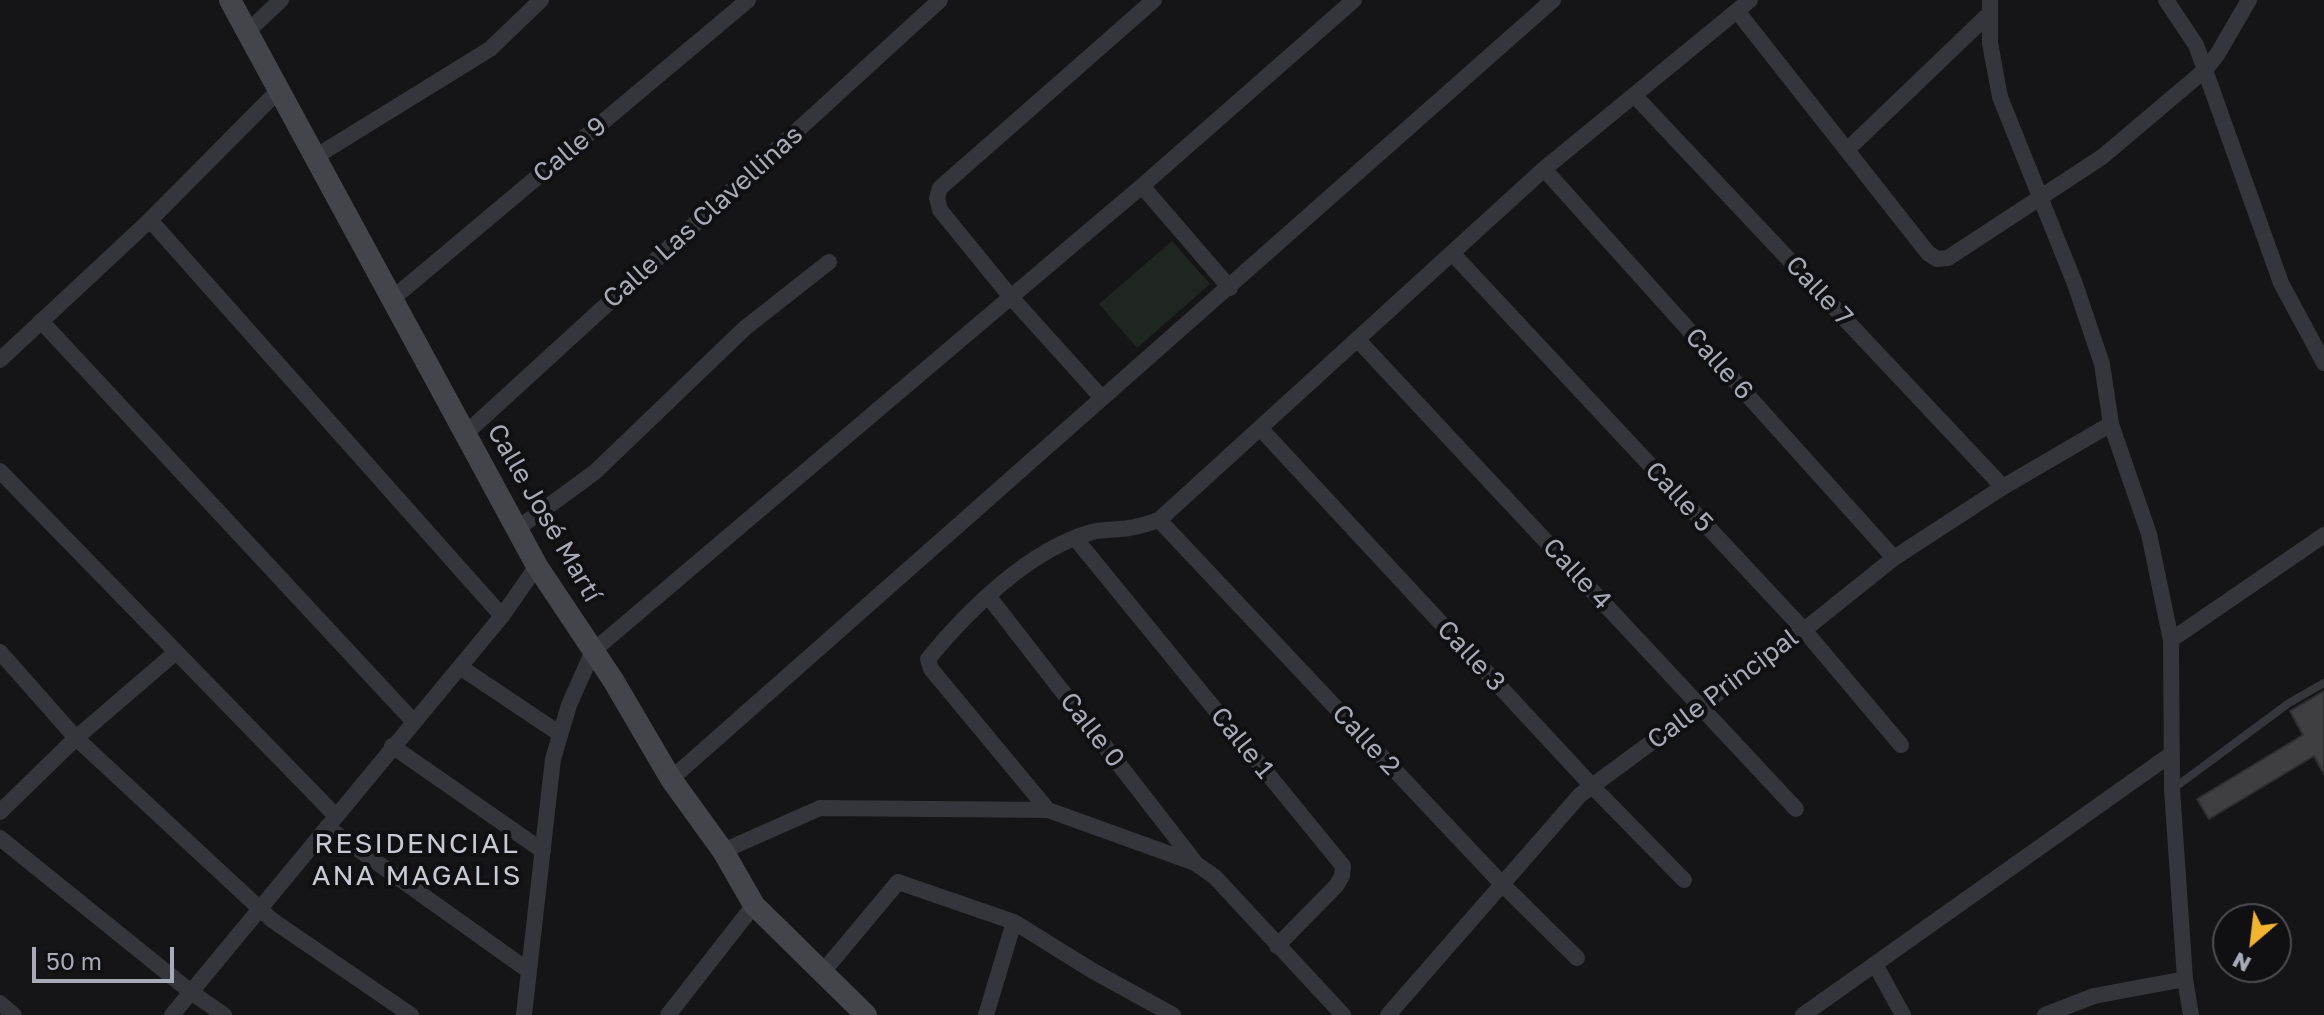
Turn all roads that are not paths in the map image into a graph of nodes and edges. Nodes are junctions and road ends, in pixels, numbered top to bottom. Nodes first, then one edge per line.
1 (230, 0) edge
2 (281, 0) edge
3 (541, 0) edge
4 (748, 0) edge
5 (940, 0) edge
6 (1154, 0) edge
7 (1354, 0) edge
8 (1553, 0) edge
9 (2166, 0) edge
10 (2249, 0) edge
11 (1744, 5) edge
12 (1990, 6) edge
13 (247, 32) junction
14 (2205, 70) junction
15 (279, 90) junction
16 (1635, 96) junction
17 (1847, 150) junction
18 (315, 157) junction
19 (1544, 169) junction
20 (1142, 186) junction
21 (2039, 199) junction
22 (150, 220) junction
23 (1452, 253) junction
24 (829, 262) dead end
25 (1230, 288) junction
26 (1010, 296) junction
27 (392, 299) junction
28 (41, 321) junction
29 (1357, 339) junction
30 (0, 360) edge
31 (2324, 363) edge
32 (1102, 398) junction
33 (2111, 424) junction
34 (1260, 428) junction
35 (465, 434) junction
36 (0, 471) edge
37 (2003, 487) junction
38 (1159, 520) junction
39 (517, 529) junction
40 (2324, 535) edge
41 (1075, 538) junction
42 (1894, 558) junction
43 (537, 566) junction
44 (989, 597) junction
45 (502, 616) junction
46 (1804, 630) junction
47 (2171, 640) junction
48 (593, 651) junction
49 (0, 652) edge
50 (176, 652) junction
51 (460, 667) junction
52 (2324, 683) edge
53 (1701, 707) junction
54 (414, 722) junction
55 (560, 734) junction
56 (76, 738) junction
57 (1901, 745) dead end
58 (392, 746) junction
59 (2170, 755) junction
60 (671, 779) junction
61 (1592, 786) junction
62 (2172, 789) junction
63 (1796, 809) dead end
64 (1048, 810) junction
65 (0, 812) edge
66 (332, 822) junction
67 (0, 838) edge
68 (543, 851) junction
69 (723, 851) junction
70 (1195, 863) junction
71 (1684, 880) dead end
72 (1502, 884) junction
73 (754, 905) junction
74 (261, 907) junction
75 (1014, 922) junction
76 (1277, 946) junction
77 (1577, 958) dead end
78 (1875, 964) junction
79 (529, 971) junction
80 (822, 973) junction
81 (2185, 979) junction
82 (191, 992) junction
83 (0, 1003) edge
84 (14, 1015) edge
85 (172, 1015) edge
86 (224, 1015) edge
87 (411, 1015) edge
88 (524, 1015) edge
89 (668, 1015) edge
90 (866, 1015) edge
91 (986, 1015) edge
92 (1173, 1015) edge
93 (1343, 1015) edge
94 (1388, 1015) edge
95 (1803, 1015) edge
96 (1903, 1015) edge
97 (2045, 1015) edge
98 (2191, 1015) edge

1 - 13 main road, Calle José Martí
2 - 13 street
3 - 18 street
4 - 27 street, Calle 9
5 - 35 street, Calle Las Clavellinas
6 - 26 street
7 - 20 street
8 - 25 street
9 - 14 street
10 - 14 street
11 - 16 street
11 - 17 street
12 - 17 street
12 - 21 street
13 - 15 main road, Calle José Martí
14 - 21 street
14 - 31 street
15 - 18 main road, Calle José Martí
15 - 22 street
16 - 19 street
16 - 37 street, Calle 7
17 - 21 street
18 - 27 main road, Calle José Martí
19 - 23 street
19 - 42 street, Calle 6
20 - 25 street
20 - 26 street
21 - 33 street
22 - 28 street
22 - 45 street
23 - 29 street
23 - 46 street, Calle 5
24 - 39 street
25 - 32 street
26 - 32 street
26 - 48 street
27 - 35 main road, Calle José Martí
28 - 30 street
28 - 54 street
29 - 34 street
29 - 53 street, Calle 4
32 - 60 street
33 - 37 street, Calle Principal
33 - 47 street
34 - 38 street
34 - 61 street, Calle 3
35 - 39 main road, Calle José Martí
36 - 50 street
37 - 42 street, Calle Principal
38 - 41 street
38 - 72 street, Calle 2
39 - 43 main road, Calle José Martí
40 - 47 street
41 - 44 street
41 - 76 street, Calle 1
42 - 46 street, Calle Principal
43 - 45 street
43 - 48 main road, Calle José Martí
44 - 64 street
44 - 70 street, Calle 0
45 - 51 street
46 - 53 street, Calle Principal
46 - 57 street, Calle 5
47 - 59 street
48 - 55 street
48 - 60 main road, Calle José Martí
49 - 56 street
50 - 56 street
50 - 66 street
51 - 54 street
51 - 55 street
52 - 62 lane
53 - 61 street, Calle Principal
53 - 63 street, Calle 4
54 - 58 street
55 - 68 street
56 - 65 street
56 - 74 street
58 - 66 street
58 - 68 street
59 - 62 street
59 - 78 street
60 - 69 main road, Calle José Martí
61 - 71 street, Calle 3
61 - 72 street, Calle Principal
62 - 81 street
64 - 69 street
64 - 70 street
66 - 74 street
66 - 79 street
67 - 82 street
68 - 79 street
69 - 73 main road, Calle José Martí
70 - 76 street
72 - 77 street, Calle 2
72 - 94 street, Calle Principal
73 - 80 main road, Calle José Martí
73 - 89 street
74 - 82 street
74 - 87 street
75 - 80 street
75 - 91 street
75 - 92 street
76 - 93 street
78 - 95 street
78 - 96 street
79 - 88 street
80 - 90 main road, Calle José Martí
81 - 97 street
81 - 98 street
82 - 85 street
82 - 86 street
83 - 84 street

